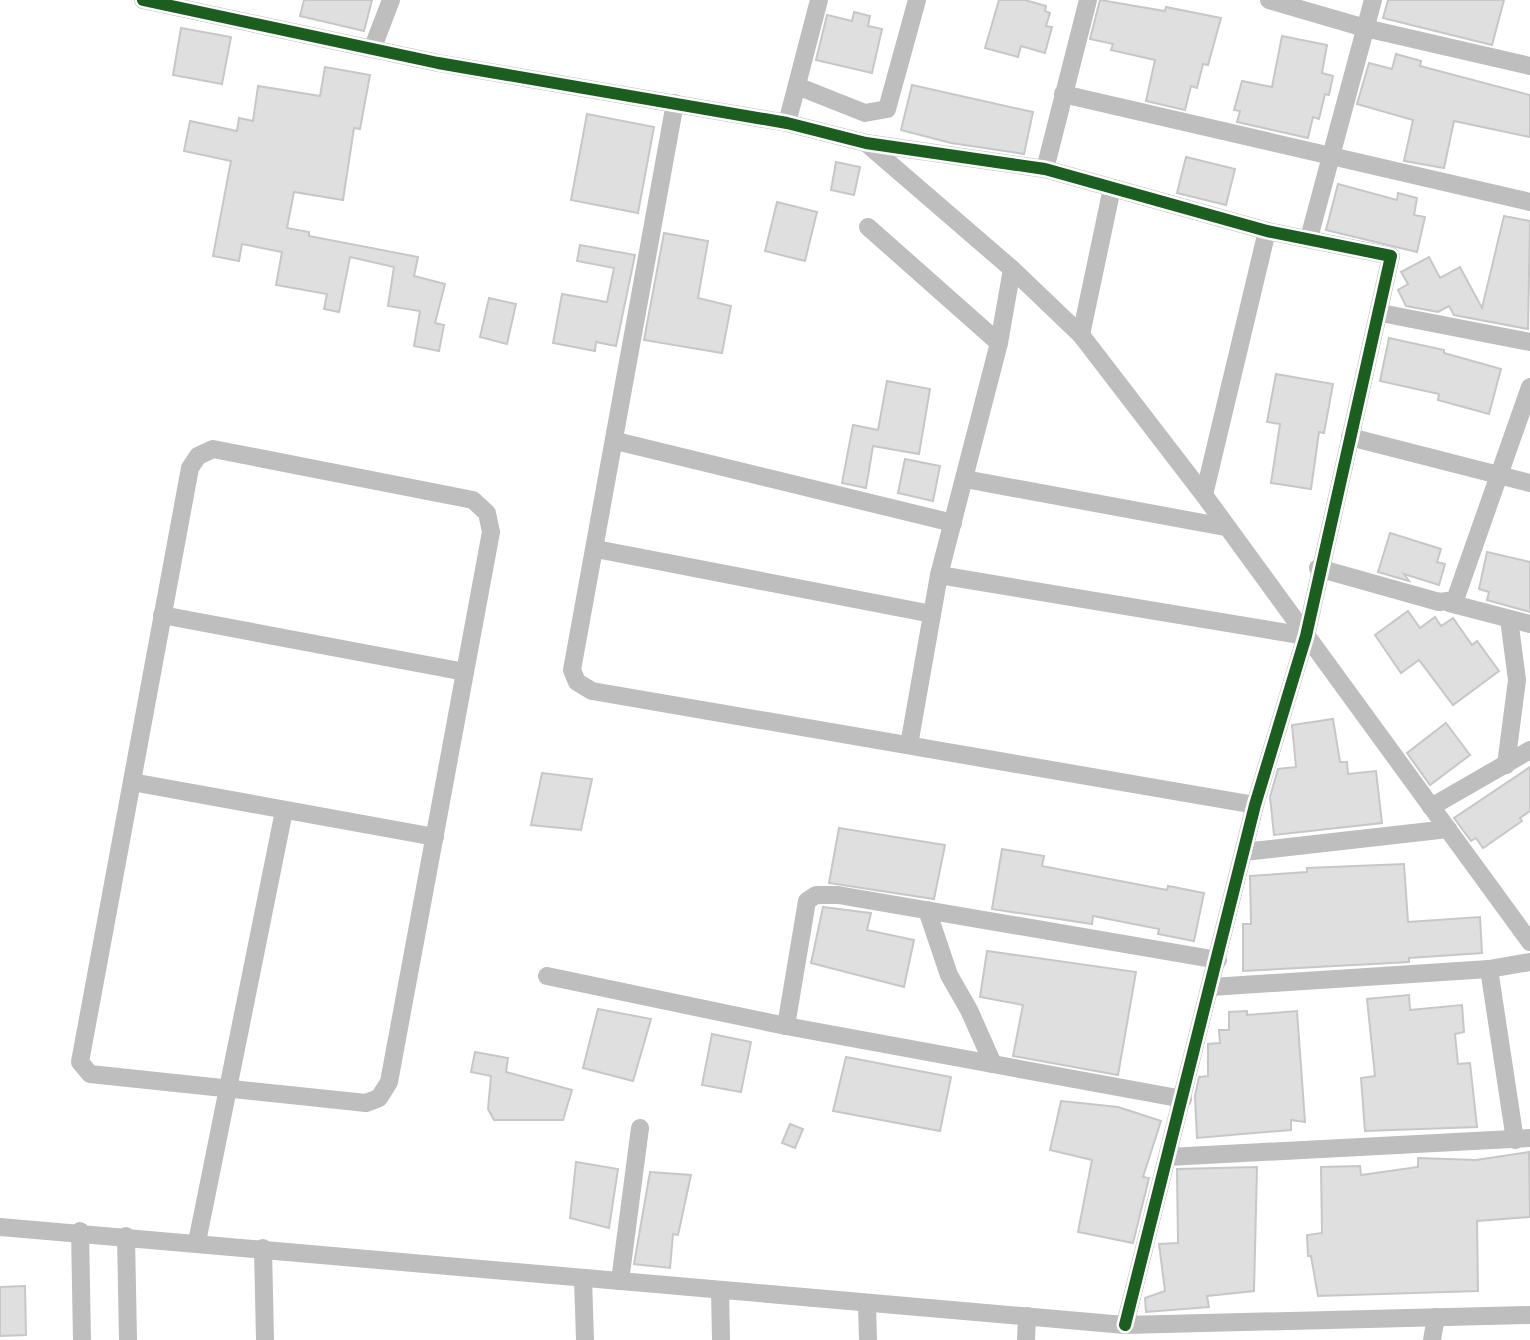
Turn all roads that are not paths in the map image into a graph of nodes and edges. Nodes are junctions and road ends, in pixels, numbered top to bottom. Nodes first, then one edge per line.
1 (143, 0) edge
2 (391, 0) edge
3 (819, 0) edge
4 (917, 0) edge
5 (1088, 0) edge
6 (1269, 0) edge
7 (1373, 0) edge
8 (1365, 28) junction
9 (373, 47) junction
10 (1530, 66) edge
11 (797, 86) junction
12 (1063, 94) junction
13 (675, 103) junction
14 (787, 123) junction
15 (866, 143) junction
16 (1329, 156) junction
17 (1045, 169) junction
18 (1112, 188) junction
19 (1530, 202) edge
20 (868, 227) dead end
21 (1267, 231) junction
22 (1309, 238) junction
23 (1012, 269) junction
24 (1381, 313) junction
25 (1081, 335) junction
26 (1530, 342) edge
27 (999, 343) junction
28 (1530, 387) edge
29 (1350, 437) junction
30 (616, 441) junction
31 (1500, 476) junction
32 (965, 479) junction
33 (1530, 483) edge
34 (1204, 495) junction
35 (953, 523) junction
36 (1225, 527) junction
37 (596, 549) junction
38 (1318, 568) junction
39 (939, 575) junction
40 (1449, 603) junction
41 (932, 614) junction
42 (162, 615) junction
43 (1509, 619) junction
44 (1530, 624) edge
45 (1306, 636) junction
46 (465, 672) junction
47 (909, 745) junction
48 (1530, 750) edge
49 (1506, 765) junction
50 (132, 782) junction
51 (1255, 805) junction
52 (1431, 807) junction
53 (284, 811) junction
54 (1448, 829) junction
55 (435, 837) junction
56 (1244, 852) junction
57 (927, 910) junction
58 (1530, 942) edge
59 (1218, 960) junction
60 (1530, 962) edge
61 (1489, 969) junction
62 (547, 976) dead end
63 (1212, 987) junction
64 (786, 1026) junction
65 (993, 1064) junction
66 (227, 1088) junction
67 (1183, 1099) junction
68 (640, 1128) dead end
69 (1523, 1139) edge
70 (1168, 1157) junction
71 (0, 1227) edge
72 (80, 1231) junction
73 (126, 1236) junction
74 (197, 1242) junction
75 (263, 1248) junction
76 (583, 1278) junction
77 (620, 1281) junction
78 (720, 1290) junction
79 (867, 1304) junction
80 (1530, 1315) edge
81 (1027, 1316) junction
82 (1436, 1317) junction
83 (1269, 1321) junction
84 (1125, 1325) junction
85 (82, 1340) edge
86 (128, 1340) edge
87 (265, 1340) edge
88 (585, 1340) edge
89 (721, 1340) edge
90 (868, 1340) edge
91 (1026, 1340) edge
92 (1264, 1340) edge
93 (1432, 1340) edge

1 - 9 street
2 - 9 street
3 - 11 street
4 - 11 street
5 - 12 street
6 - 8 street
7 - 8 street
8 - 10 street
8 - 16 street
9 - 13 street
11 - 14 street
12 - 16 street
12 - 17 street
13 - 14 street
13 - 30 street
14 - 15 street
15 - 17 street
15 - 23 street
16 - 19 street
16 - 22 street
17 - 18 street
18 - 21 street
18 - 25 street
20 - 27 street
21 - 22 street
21 - 34 street
22 - 24 street
23 - 25 street
23 - 27 street
24 - 26 street
24 - 29 street
25 - 34 street
27 - 32 street
28 - 31 street
29 - 31 street
29 - 38 street
30 - 35 street
30 - 37 street
31 - 33 street
31 - 40 street
32 - 35 street
32 - 36 street
34 - 36 street
35 - 39 street
36 - 45 street
37 - 41 street
37 - 47 street
38 - 40 street
38 - 45 street
39 - 41 street
39 - 45 street
40 - 43 street
41 - 47 street
42 - 46 street
42 - 46 street
42 - 50 street
43 - 44 street
43 - 49 street
45 - 51 street
45 - 52 street
46 - 55 street
47 - 51 street
48 - 49 street
49 - 52 street
50 - 53 street
50 - 66 street
51 - 56 street
52 - 54 street
53 - 55 street
53 - 66 street
54 - 56 street
54 - 58 street
55 - 66 street
56 - 59 street
57 - 59 street
57 - 64 street
57 - 65 street
59 - 63 street
60 - 61 street
61 - 63 street
61 - 69 street
62 - 64 street
63 - 67 street
64 - 65 street
65 - 67 street
66 - 74 street
67 - 70 street
68 - 77 street
69 - 70 street
70 - 84 street
71 - 72 street
72 - 73 street
72 - 85 street
73 - 74 street
73 - 86 street
74 - 75 street
75 - 76 street
75 - 87 street
76 - 77 street
76 - 88 street
77 - 78 street
78 - 79 street
78 - 89 street
79 - 81 street
79 - 90 street
80 - 82 street
81 - 84 street
81 - 91 street
82 - 83 street
82 - 93 street
83 - 84 street
83 - 92 street

